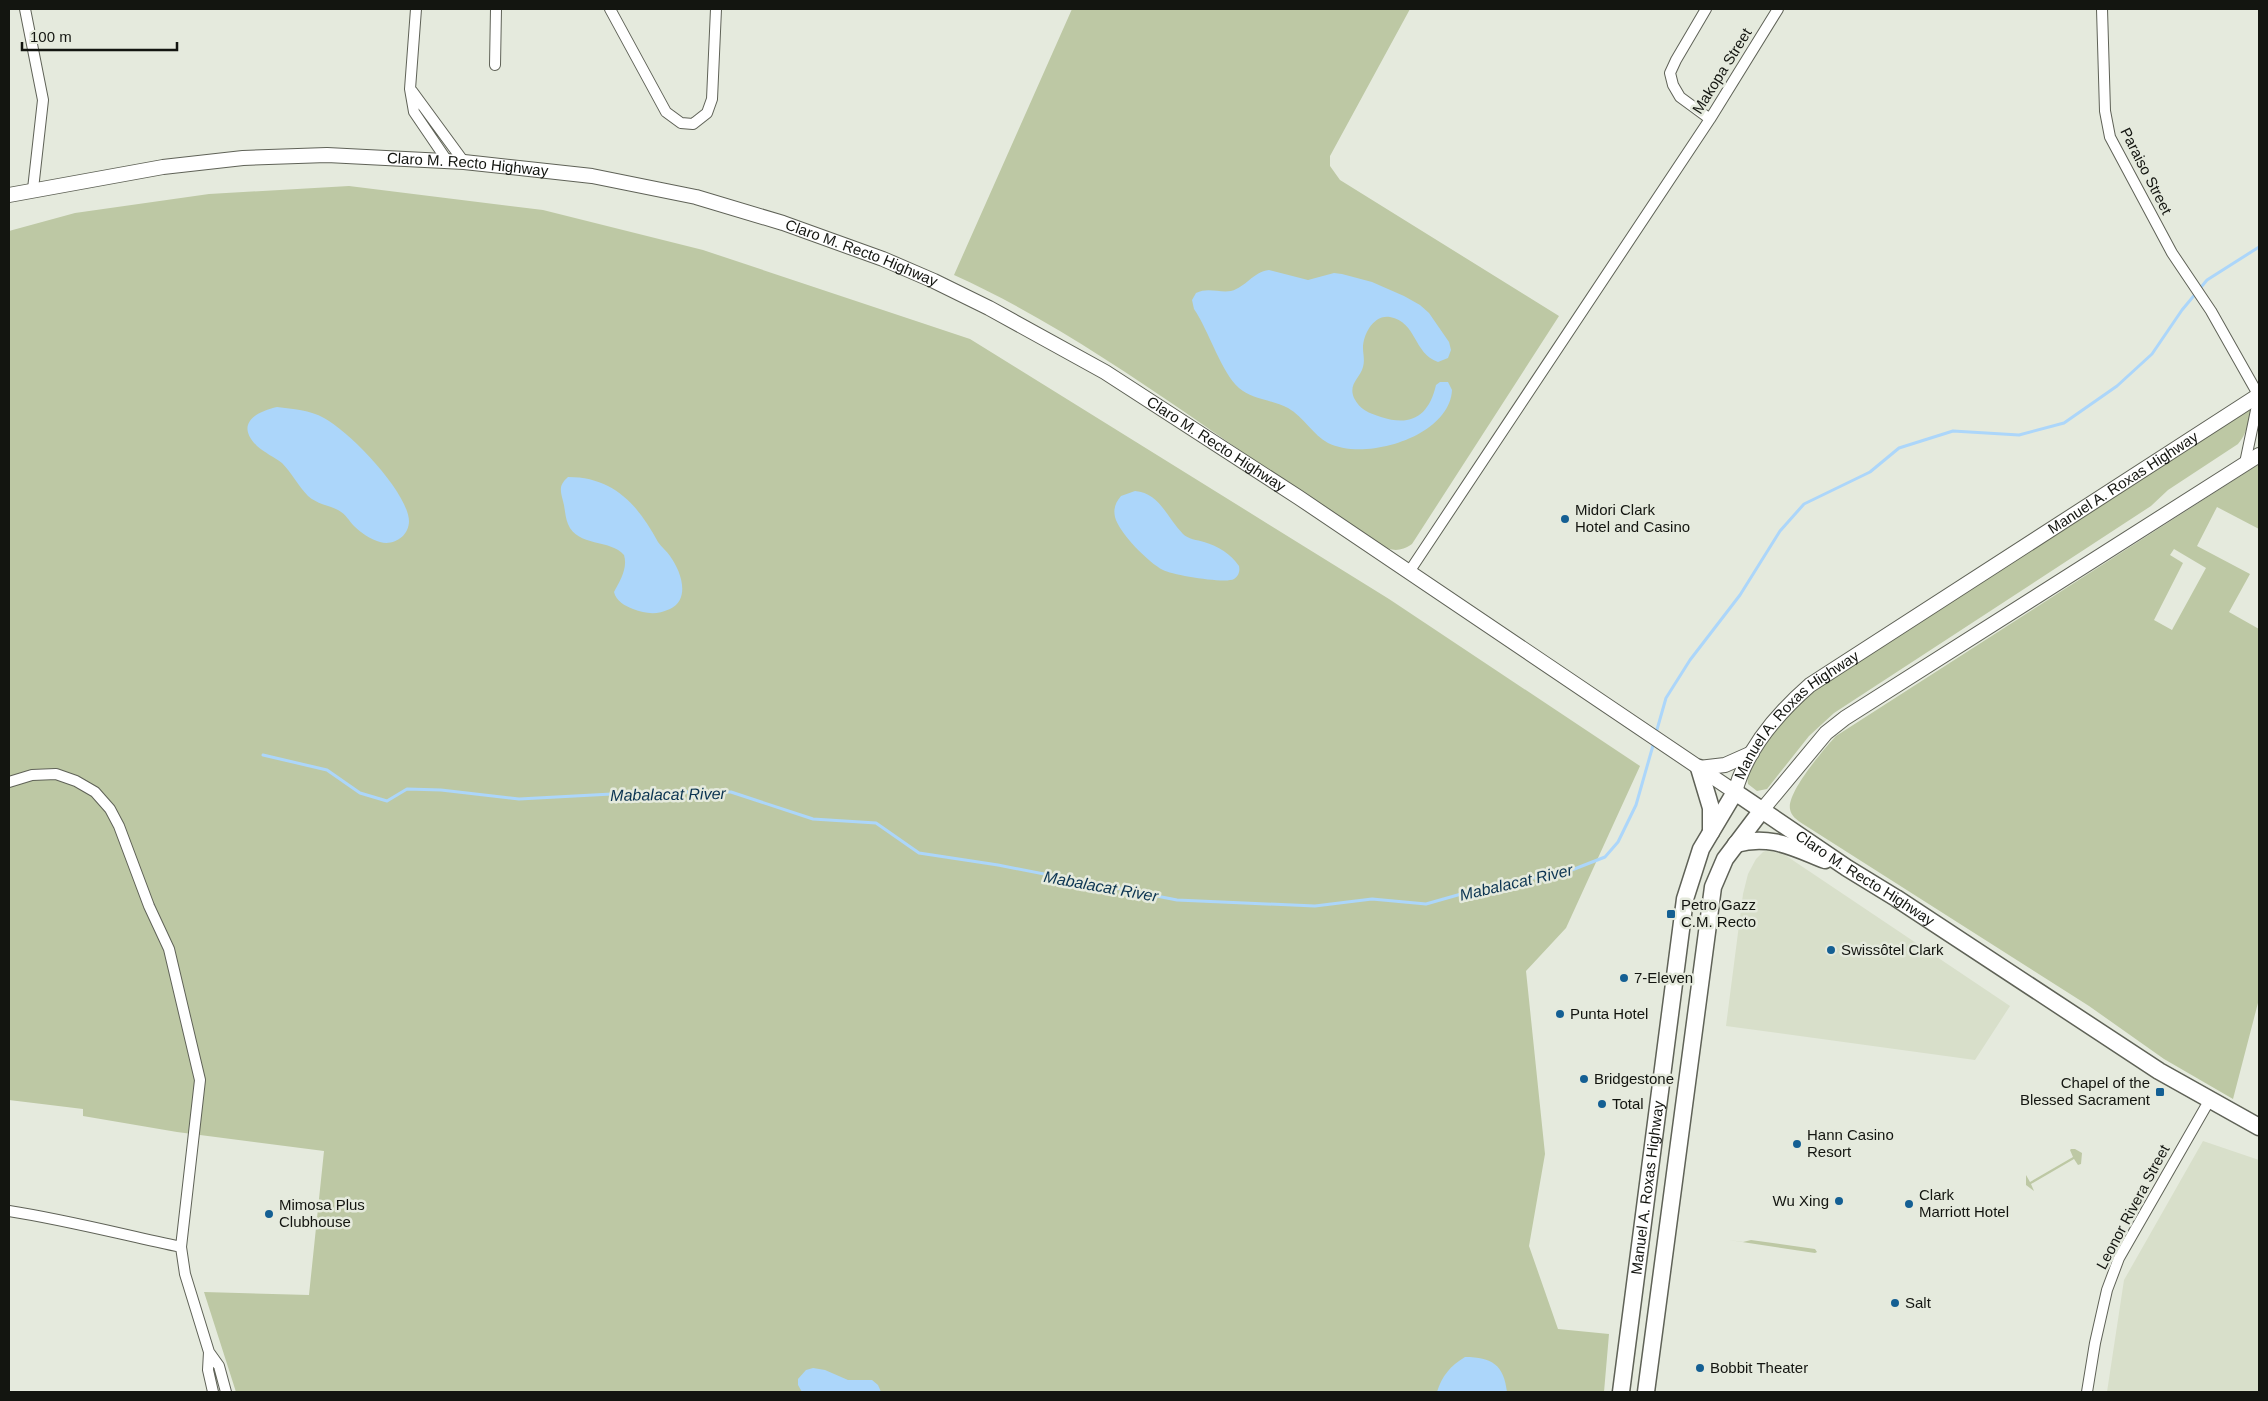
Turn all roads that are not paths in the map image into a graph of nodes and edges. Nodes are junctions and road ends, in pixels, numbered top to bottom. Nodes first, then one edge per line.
1 (25, 9) edge
2 (416, 9) edge
3 (496, 9) edge
4 (610, 9) edge
5 (716, 9) edge
6 (1706, 9) edge
7 (1778, 9) edge
8 (2102, 9) edge
9 (495, 65) dead end
10 (410, 89) junction
11 (1710, 119) junction
12 (448, 162) junction
13 (464, 162) junction
14 (33, 189) junction
15 (9, 195) edge
16 (2259, 395) edge
17 (2259, 455) edge
18 (2245, 463) junction
19 (1409, 572) junction
20 (1753, 753) junction
21 (1699, 768) junction
22 (9, 782) edge
23 (1735, 792) junction
24 (1762, 810) junction
25 (1711, 832) junction
26 (1736, 844) junction
27 (1847, 868) junction
28 (2209, 1101) junction
29 (2259, 1127) edge
30 (9, 1211) edge
31 (181, 1246) junction
32 (210, 1352) junction
33 (213, 1392) edge
34 (226, 1392) edge
35 (1621, 1392) edge
36 (1646, 1392) edge
37 (2087, 1392) edge

1 - 14 street
2 - 10 street
3 - 9 street
4 - 5 street
6 - 11 street
7 - 11 street, Makopa Street
8 - 16 street, Paraiso Street
10 - 12 street
10 - 13 street
11 - 19 street, Makopa Street
12 - 13 main road, Claro M. Recto Highway
12 - 14 main road, Claro M. Recto Highway
13 - 19 main road, Claro M. Recto Highway
14 - 15 main road, Claro M. Recto Highway
16 - 18 street
16 - 20 main road, Manuel A. Roxas Highway
17 - 18 main road, Manuel A. Roxas Highway
18 - 24 main road, Manuel A. Roxas Highway
19 - 21 main road, Claro M. Recto Highway
20 - 21 main road
20 - 23 main road, Manuel A. Roxas Highway
21 - 23 main road, Claro M. Recto Highway
21 - 25 main road
22 - 31 street
23 - 24 main road, Claro M. Recto Highway
23 - 25 main road, Manuel A. Roxas Highway
24 - 26 main road, Manuel A. Roxas Highway
24 - 27 main road, Claro M. Recto Highway
25 - 35 main road, Manuel A. Roxas Highway
26 - 27 main road
26 - 36 main road, Manuel A. Roxas Highway
27 - 28 main road, Claro M. Recto Highway
28 - 29 main road, Claro M. Recto Highway
28 - 37 street, Leonor Rivera Street
30 - 31 street
31 - 32 street
32 - 33 street
32 - 34 street

